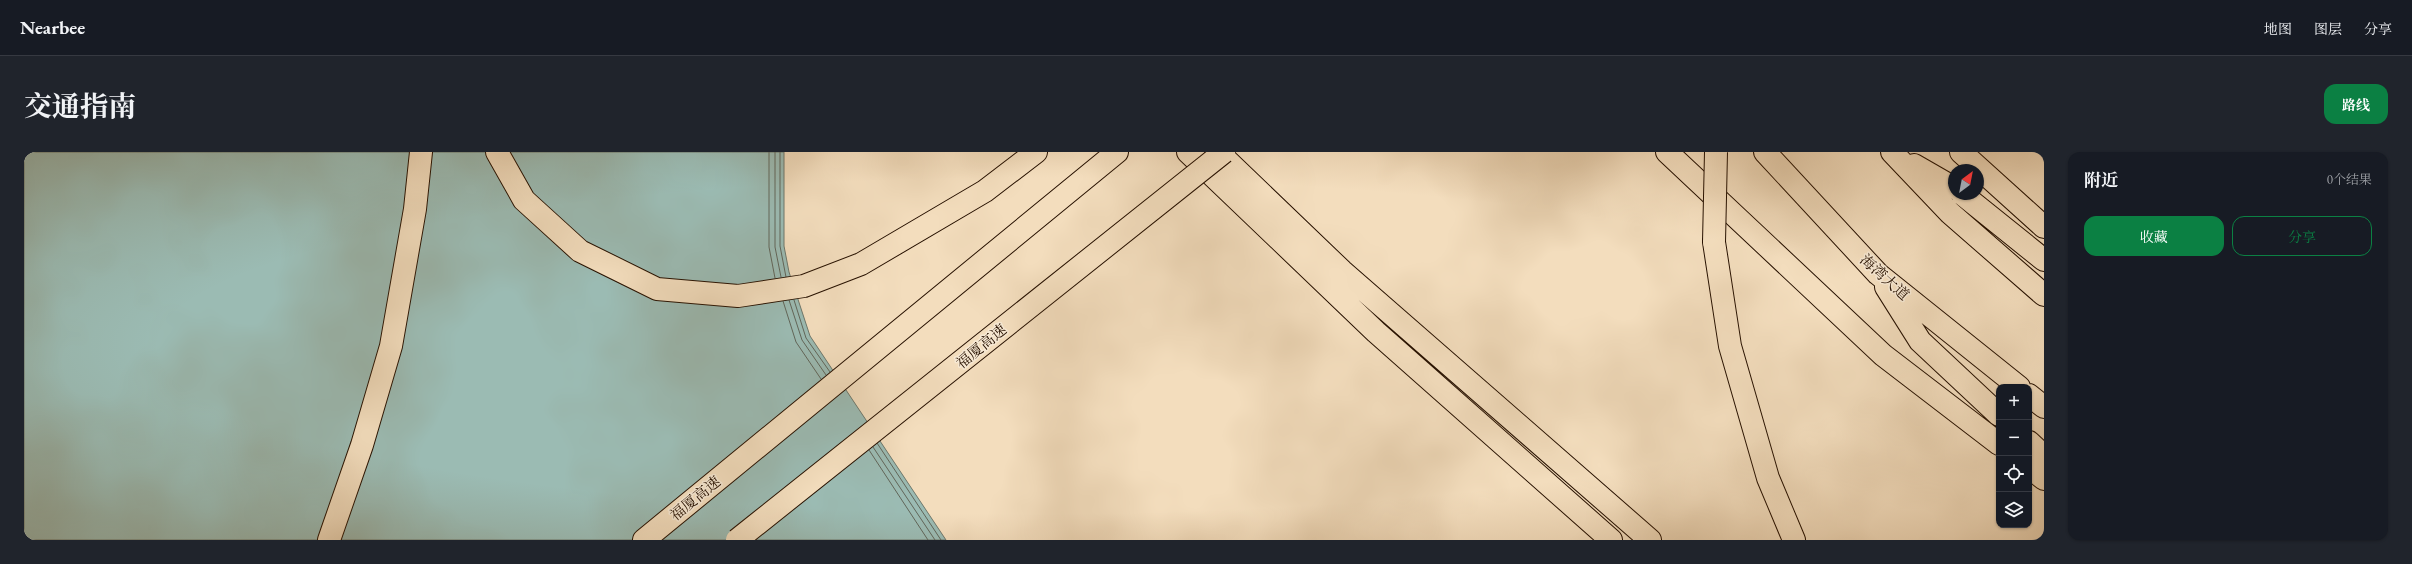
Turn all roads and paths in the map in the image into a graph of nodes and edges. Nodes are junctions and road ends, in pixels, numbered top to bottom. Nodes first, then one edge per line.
1 (421, 152) edge
2 (497, 152) edge
3 (1036, 152) edge
4 (1117, 152) edge
5 (1188, 152) edge
6 (1218, 152) edge
7 (1224, 152) edge
8 (1667, 152) edge
9 (1716, 152) edge
10 (1766, 152) edge
11 (1892, 152) edge
12 (1961, 152) edge
13 (1948, 185) edge
14 (1969, 200) edge
15 (2044, 227) edge
16 (2044, 260) edge
17 (1878, 274) junction
18 (2044, 295) edge
19 (2015, 384) edge
20 (2032, 397) edge
21 (2044, 407) edge
22 (1996, 411) edge
23 (1996, 442) edge
24 (2032, 445) edge
25 (2044, 456) edge
26 (2032, 470) edge
27 (2044, 479) edge
28 (328, 540) edge
29 (644, 540) edge
30 (737, 540) edge
31 (1611, 540) edge
32 (1650, 540) edge
33 (1794, 540) edge

1 - 28 highway
2 - 3 highway
4 - 29 highway, 福厦高速
5 - 31 highway
6 - 32 highway
7 - 30 highway, 福厦高速, bridge
8 - 23 highway
9 - 33 highway, bridge
10 - 17 highway, 海湾大道
11 - 13 highway
11 - 18 highway
12 - 15 highway
14 - 16 highway
17 - 19 highway, 海湾大道
17 - 22 highway
20 - 21 highway
24 - 25 highway
26 - 27 highway

